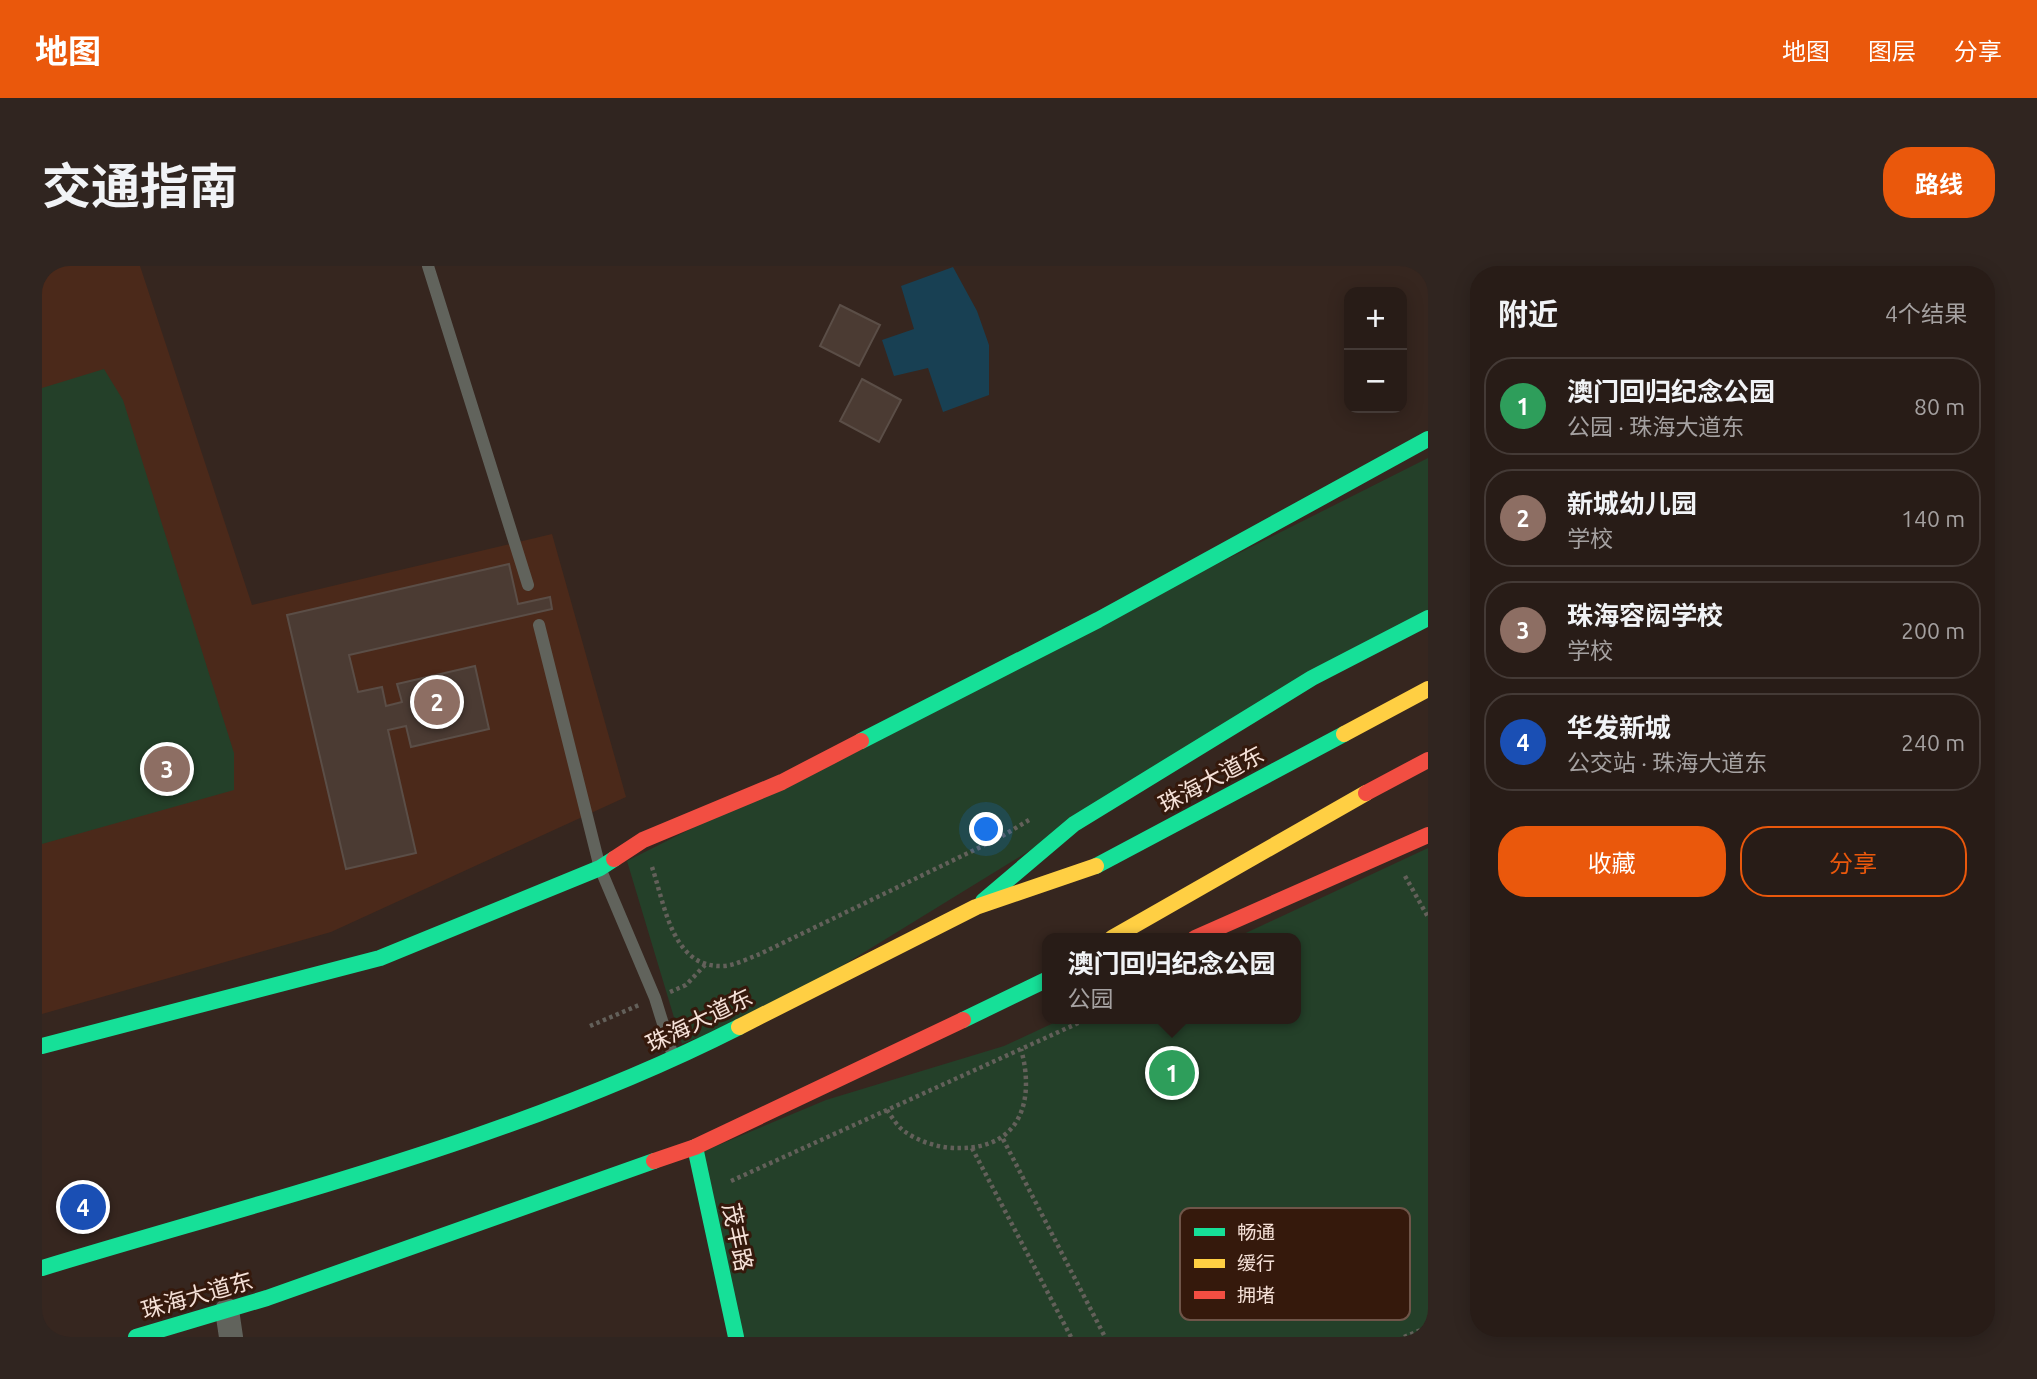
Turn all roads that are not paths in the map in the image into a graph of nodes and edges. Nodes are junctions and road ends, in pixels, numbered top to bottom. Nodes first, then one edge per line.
1 (428, 266) edge
2 (1428, 439) edge
3 (527, 585) dead end
4 (1428, 618) edge
5 (539, 625) dead end
6 (1428, 689) edge
7 (1428, 760) edge
8 (1428, 835) edge
9 (600, 868) junction
10 (976, 907) junction
11 (1121, 933) edge
12 (1206, 933) edge
13 (1042, 984) edge
14 (42, 1046) edge
15 (674, 1060) junction
16 (695, 1147) junction
17 (42, 1268) edge
18 (227, 1311) junction
19 (136, 1337) edge
20 (230, 1337) edge
21 (736, 1337) edge

1 - 3 lane
2 - 9 main road
4 - 10 main road
5 - 9 lane
6 - 10 main road, 珠海大道东
7 - 11 main road
8 - 12 main road
9 - 14 main road
9 - 15 lane
10 - 15 main road, 珠海大道东
13 - 16 main road, 珠海大道东
15 - 17 main road, 珠海大道东
16 - 18 main road, 珠海大道东
16 - 21 main road, 茂丰路
18 - 19 main road, 珠海大道东
18 - 20 street

